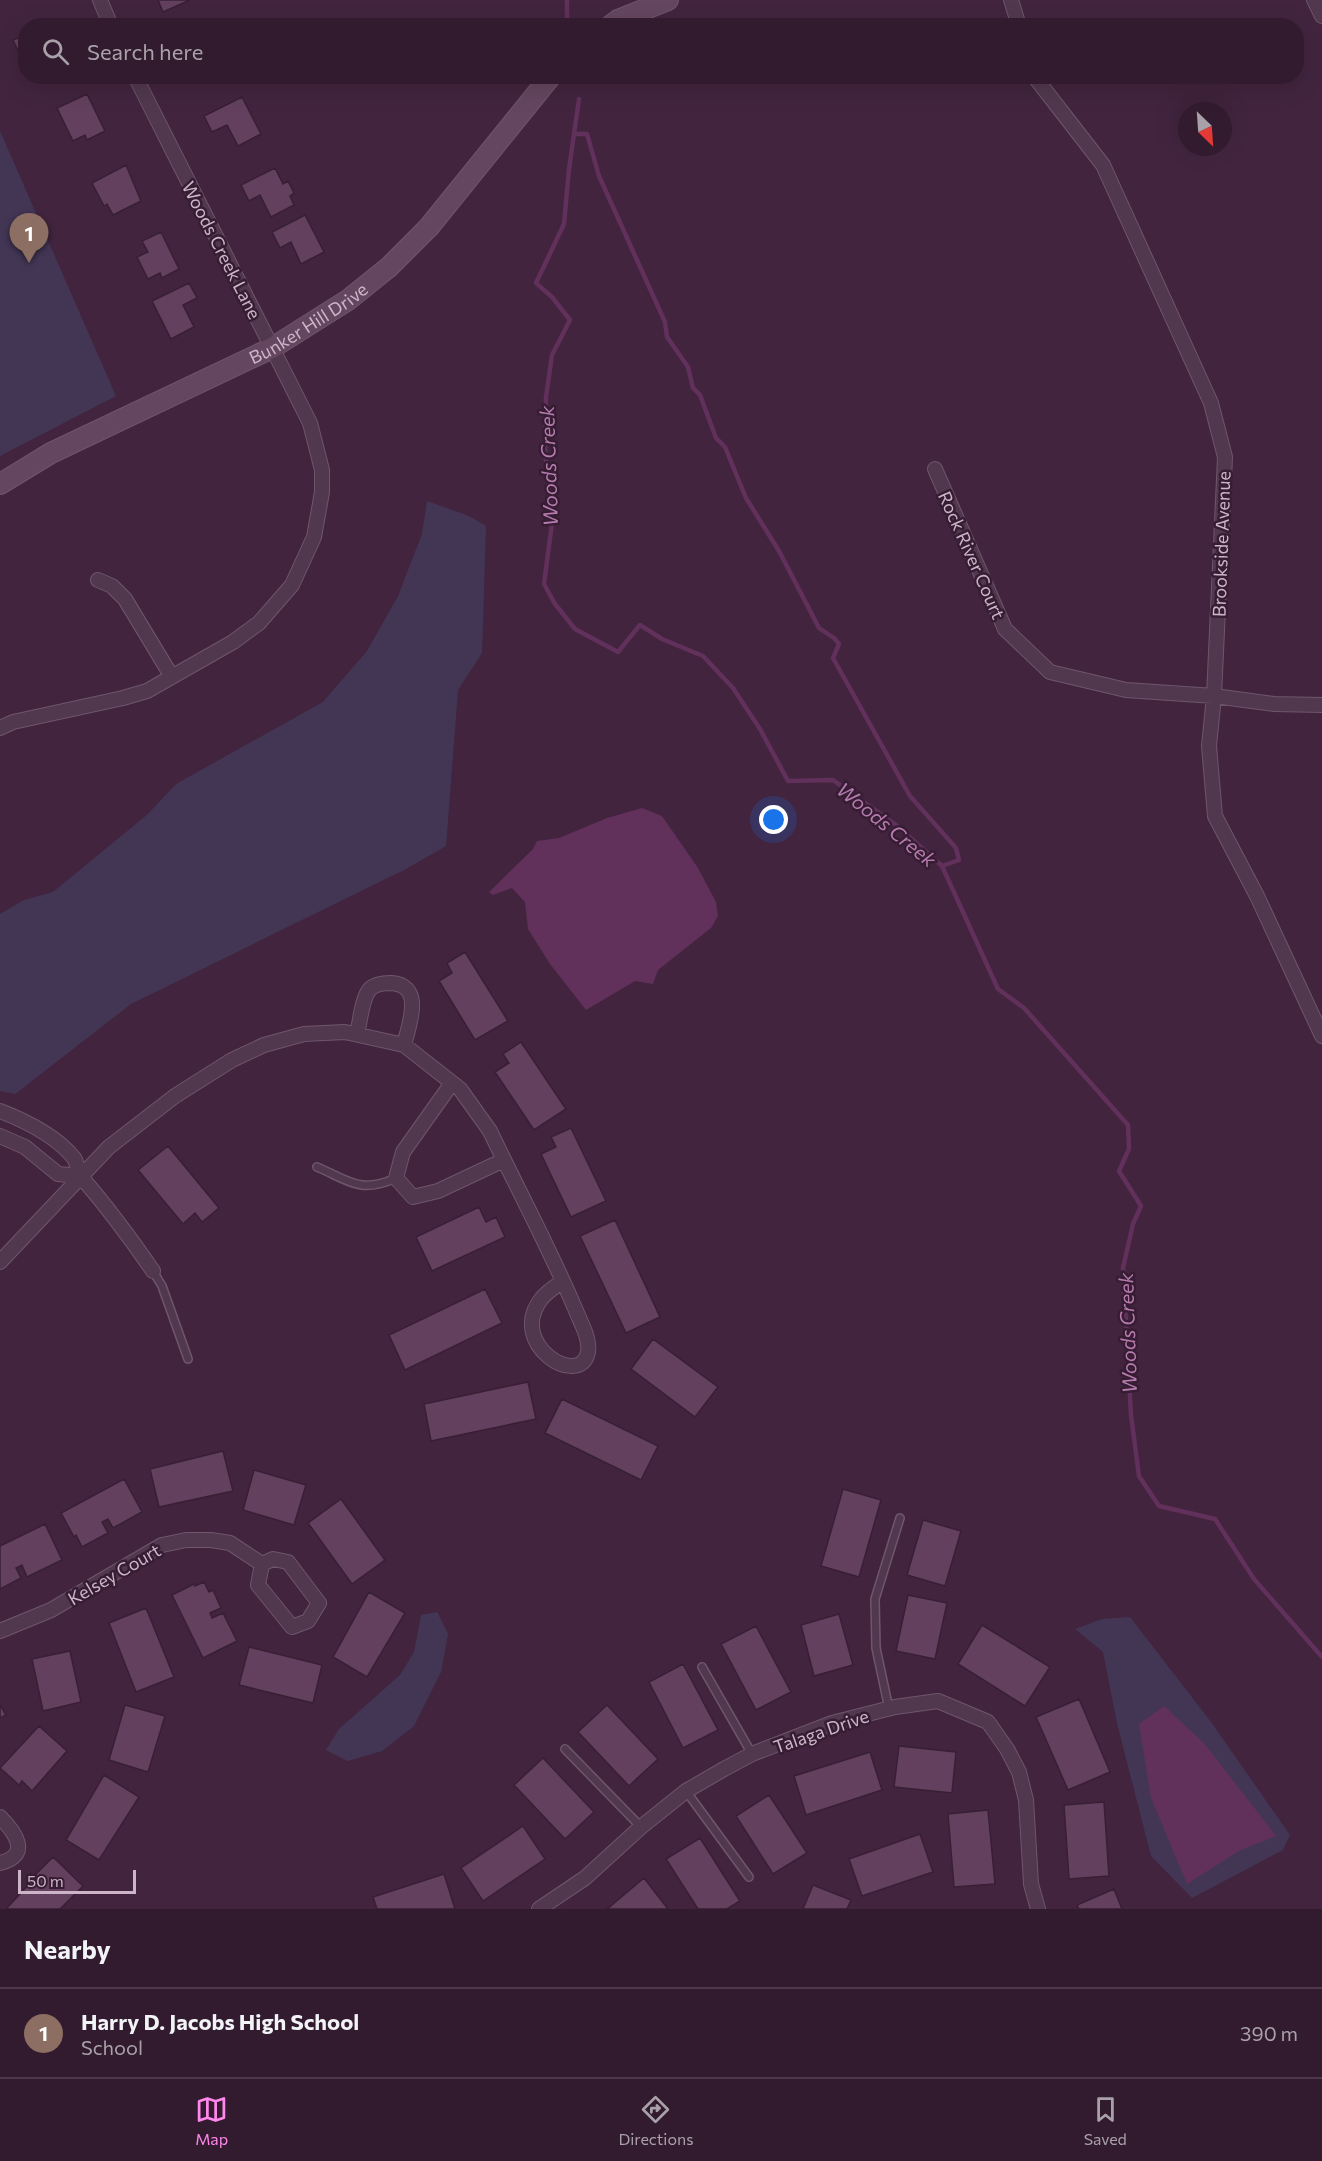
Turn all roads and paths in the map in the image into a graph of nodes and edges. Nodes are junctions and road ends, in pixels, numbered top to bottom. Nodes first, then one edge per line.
1 (100, 0) edge
2 (668, 0) edge
3 (1011, 0) edge
4 (1314, 0) edge
5 (1322, 16) edge
6 (108, 18) edge
7 (623, 18) edge
8 (1017, 18) edge
9 (139, 84) edge
10 (545, 84) edge
11 (1040, 84) edge
12 (272, 348) junction
13 (935, 469) dead end
14 (0, 484) edge
15 (98, 580) dead end
16 (172, 677) junction
17 (1214, 696) junction
18 (1322, 705) edge
19 (0, 728) edge
20 (357, 1034) junction
21 (1322, 1036) edge
22 (404, 1045) junction
23 (452, 1083) junction
24 (0, 1111) edge
25 (0, 1136) edge
26 (504, 1160) junction
27 (317, 1167) dead end
28 (80, 1176) junction
29 (396, 1178) junction
30 (0, 1262) edge
31 (153, 1271) joint
32 (563, 1281) junction
33 (188, 1359) dead end
34 (900, 1518) dead end
35 (262, 1564) junction
36 (0, 1631) edge
37 (702, 1667) dead end
38 (889, 1709) junction
39 (565, 1749) dead end
40 (752, 1754) junction
41 (686, 1791) junction
42 (0, 1817) edge
43 (641, 1827) junction
44 (0, 1863) edge
45 (749, 1878) dead end
46 (538, 1909) edge
47 (1038, 1909) edge

1 - 6 street
2 - 7 street
3 - 8 street
4 - 5 street
9 - 12 street, Woods Creek Lane
10 - 12 street, Bunker Hill Drive
11 - 17 street, Brookside Avenue
12 - 14 street, Bunker Hill Drive
12 - 16 street, Woods Creek Lane
13 - 17 street, Rock River Court
15 - 16 street
16 - 19 street, Woods Creek Lane
17 - 18 street, Rock River Court
17 - 21 street, Brookside Avenue
20 - 22 street
20 - 22 street
20 - 28 street
22 - 23 street
23 - 26 street
23 - 29 street
24 - 28 street
25 - 28 street
26 - 29 street
26 - 32 street
27 - 29 lane
28 - 30 street
28 - 31 street
31 - 33 lane
32 - 32 street
34 - 38 lane
35 - 35 street
35 - 36 street, Kelsey Court
37 - 40 lane
38 - 40 street, Talaga Drive
38 - 47 street, Talaga Drive
39 - 43 lane
40 - 41 street, Talaga Drive
41 - 43 street, Talaga Drive
41 - 45 lane
42 - 44 street
43 - 46 street, Talaga Drive

